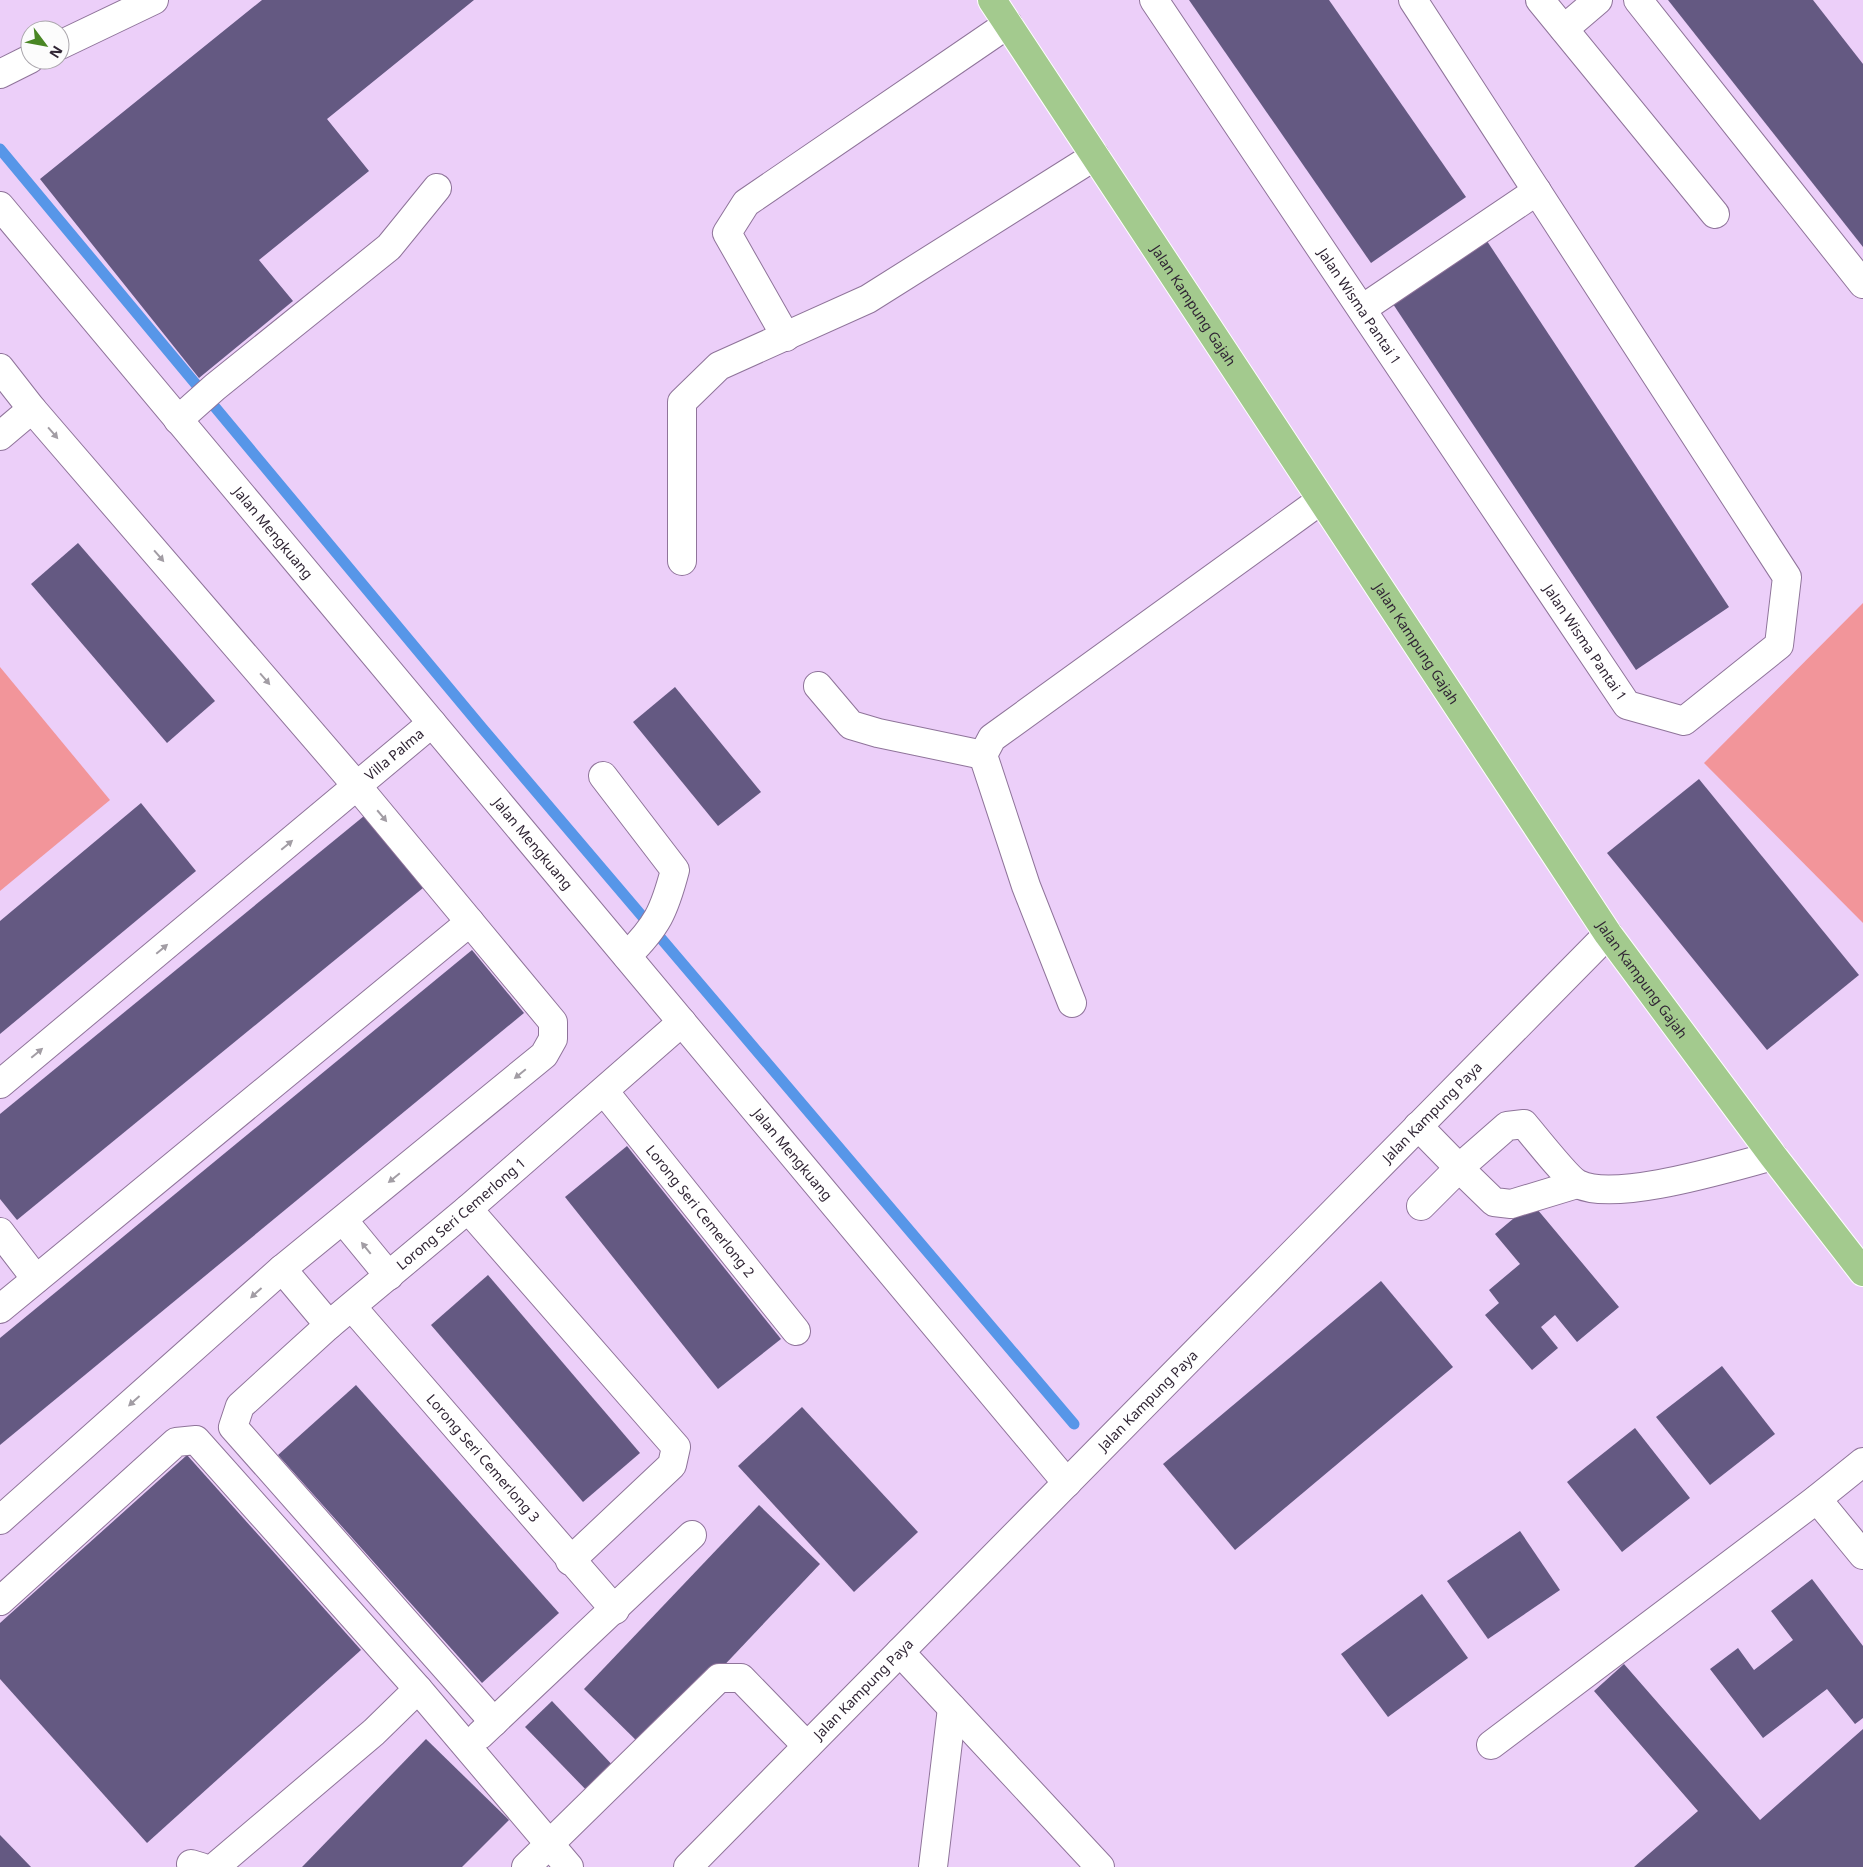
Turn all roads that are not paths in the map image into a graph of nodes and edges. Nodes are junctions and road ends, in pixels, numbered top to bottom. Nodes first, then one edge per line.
1 (154, 0) edge
2 (992, 0) edge
3 (1154, 0) edge
4 (1413, 0) edge
5 (1540, 0) edge
6 (1598, 0) edge
7 (1638, 0) edge
8 (1008, 24) junction
9 (1564, 29) junction
10 (70, 40) edge
11 (20, 64) edge
12 (0, 74) edge
13 (1095, 156) junction
14 (437, 188) dead end
15 (1537, 191) junction
16 (0, 206) edge
17 (1715, 214) dead end
18 (1863, 284) edge
19 (1362, 309) junction
20 (786, 336) junction
21 (0, 368) edge
22 (32, 409) junction
23 (185, 414) junction
24 (0, 436) edge
25 (1321, 500) junction
26 (682, 561) dead end
27 (818, 686) dead end
28 (432, 723) junction
29 (983, 755) junction
30 (603, 776) dead end
31 (357, 786) junction
32 (470, 922) junction
33 (1608, 934) junction
34 (627, 956) junction
35 (1072, 1002) dead end
36 (682, 1022) junction
37 (0, 1084) edge
38 (604, 1091) junction
39 (1418, 1126) junction
40 (1773, 1156) junction
41 (1459, 1168) junction
42 (1577, 1184) junction
43 (1421, 1206) dead end
44 (468, 1209) junction
45 (343, 1220) junction
46 (0, 1232) edge
47 (282, 1269) junction
48 (1863, 1272) edge
49 (389, 1276) junction
50 (36, 1279) junction
51 (352, 1307) junction
52 (0, 1309) edge
53 (330, 1325) junction
54 (796, 1331) dead end
55 (1863, 1462) edge
56 (1067, 1482) junction
57 (1817, 1500) junction
58 (0, 1520) edge
59 (692, 1535) dead end
60 (1863, 1555) edge
61 (570, 1561) junction
62 (0, 1602) edge
63 (615, 1610) junction
64 (900, 1652) junction
65 (418, 1689) junction
66 (952, 1708) junction
67 (494, 1722) junction
68 (1491, 1745) dead end
69 (807, 1746) junction
70 (466, 1748) junction
71 (548, 1844) junction
72 (202, 1866) edge
73 (526, 1867) edge
74 (569, 1867) edge
75 (688, 1867) edge
76 (933, 1867) edge
77 (1100, 1867) edge

1 - 10 street
2 - 8 main road, Jalan Kampung Gajah
3 - 19 street, Jalan Wisma Pantai 1
4 - 15 street, Jalan Wisma Pantai 1
5 - 9 street
6 - 9 street
7 - 18 street
8 - 13 main road, Jalan Kampung Gajah
8 - 20 street
9 - 17 street
11 - 12 street
13 - 20 street
13 - 25 main road, Jalan Kampung Gajah
14 - 23 street
15 - 19 street
15 - 19 street, Jalan Wisma Pantai 1
16 - 23 street, Jalan Mengkuang
20 - 26 street
21 - 22 street
22 - 24 street
22 -> 31 street
23 - 28 street, Jalan Mengkuang
25 - 29 street
25 - 33 main road, Jalan Kampung Gajah
27 - 29 street
28 - 31 street, Villa Palma
28 - 34 street, Jalan Mengkuang
29 - 35 street
30 - 34 street
31 -> 32 street
37 -> 31 street, Villa Palma
32 -> 45 street
32 - 50 street
33 - 39 street, Jalan Kampung Paya
33 - 40 main road, Jalan Kampung Gajah
34 - 36 street, Jalan Mengkuang
36 - 38 street, Lorong Seri Cemerlong 1
36 - 56 street, Jalan Mengkuang
38 - 44 street, Lorong Seri Cemerlong 1
38 - 54 street, Lorong Seri Cemerlong 2
39 - 41 street
39 - 56 street, Jalan Kampung Paya
40 - 42 street
40 - 48 main road, Jalan Kampung Gajah
41 - 42 street
41 - 42 street
41 - 43 street
44 - 49 street, Lorong Seri Cemerlong 1
44 - 61 street
45 - 47 street
49 -> 45 street
46 - 50 street
47 - 53 street
47 -> 58 street
49 - 51 street, Lorong Seri Cemerlong 1
50 - 52 street
51 - 53 street, Lorong Seri Cemerlong 1
51 - 61 street, Lorong Seri Cemerlong 3
53 - 67 street, Lorong Seri Cemerlong 1
55 - 57 street
56 - 64 street, Jalan Kampung Paya
57 - 60 street
57 - 68 street
59 - 63 street
61 - 63 street, Lorong Seri Cemerlong 3
62 - 65 street
63 - 67 street
64 - 66 street
64 - 69 street, Jalan Kampung Paya
65 - 70 street
65 - 72 street
66 - 76 street
66 - 77 street
67 - 70 street
69 - 71 street
69 - 75 street, Jalan Kampung Paya
70 - 71 street
71 - 73 street
71 - 74 street

